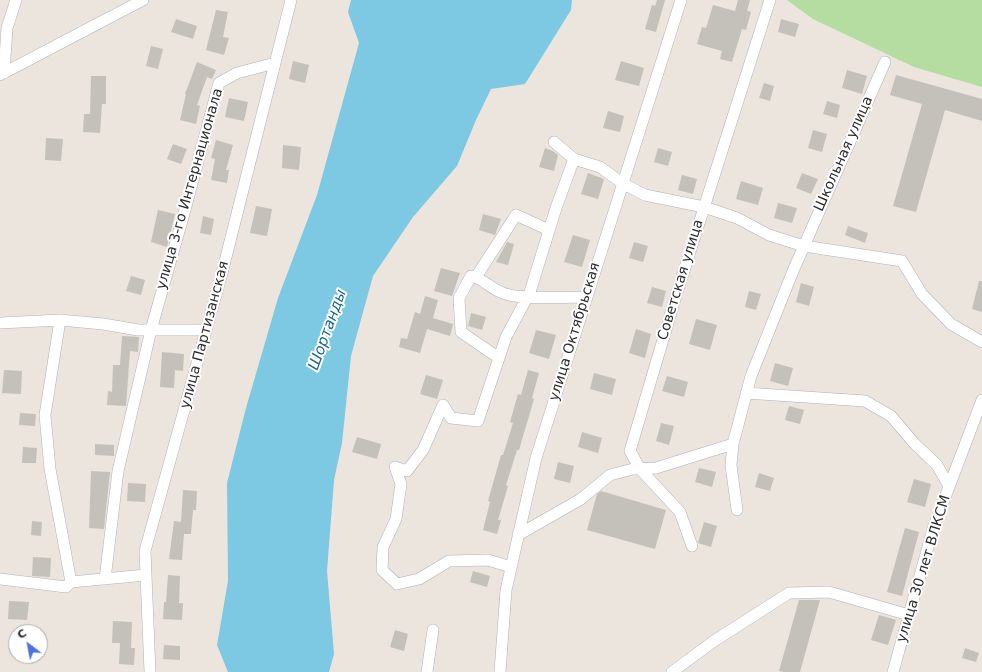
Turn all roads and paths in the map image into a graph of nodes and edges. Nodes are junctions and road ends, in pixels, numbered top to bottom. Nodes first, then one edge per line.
1 (16, 0) edge
2 (143, 0) edge
3 (291, 0) edge
4 (681, 0) edge
5 (770, 0) edge
6 (885, 62) dead end
7 (275, 63) junction
8 (2, 74) edge
9 (554, 142) dead end
10 (574, 159) junction
11 (622, 183) junction
12 (704, 207) junction
13 (550, 230) junction
14 (804, 246) junction
15 (476, 277) junction
16 (528, 297) junction
17 (586, 297) junction
18 (60, 320) junction
19 (0, 323) edge
20 (151, 330) junction
21 (206, 330) junction
22 (982, 342) edge
23 (499, 358) junction
24 (746, 393) junction
25 (982, 400) edge
26 (733, 444) junction
27 (640, 469) junction
28 (949, 486) junction
29 (737, 510) dead end
30 (518, 535) junction
31 (692, 546) dead end
32 (511, 568) junction
33 (146, 575) junction
34 (0, 579) edge
35 (105, 579) junction
36 (71, 582) junction
37 (909, 615) junction
38 (433, 630) dead end
39 (150, 672) edge
40 (427, 672) edge
41 (500, 672) edge
42 (672, 672) edge
43 (893, 672) edge

1 - 8 street
2 - 8 street
3 - 7 street, улица Партизанская
4 - 11 street, улица Октябрьская
5 - 12 street, Советская улица
6 - 14 street, Школьная улица
7 - 20 street, улица 3-го Интернационала
7 - 21 street, улица Партизанская
9 - 10 street
10 - 11 street
10 - 13 street
11 - 12 street
11 - 17 street, улица Октябрьская
12 - 14 street
12 - 27 street, Советская улица
13 - 15 street
13 - 16 street
14 - 22 street
14 - 24 street, Школьная улица
15 - 16 street
15 - 23 street
16 - 17 street
16 - 23 street
17 - 30 street, улица Октябрьская
18 - 19 street
18 - 20 street
18 - 36 street
20 - 21 street
20 - 35 street, улица 3-го Интернационала
21 - 33 street, улица Партизанская
23 - 32 street
24 - 26 street, Школьная улица
24 - 28 street
25 - 28 street, улица 30 лет ВЛКСМ
26 - 27 street
26 - 29 street, Школьная улица
27 - 30 street
27 - 31 street, Советская улица
28 - 37 street, улица 30 лет ВЛКСМ
30 - 32 street, улица Октябрьская
32 - 41 street, улица Октябрьская
33 - 35 street
33 - 39 street, улица Партизанская
34 - 36 street
35 - 36 street
37 - 42 street
37 - 43 street, улица 30 лет ВЛКСМ
38 - 40 street

